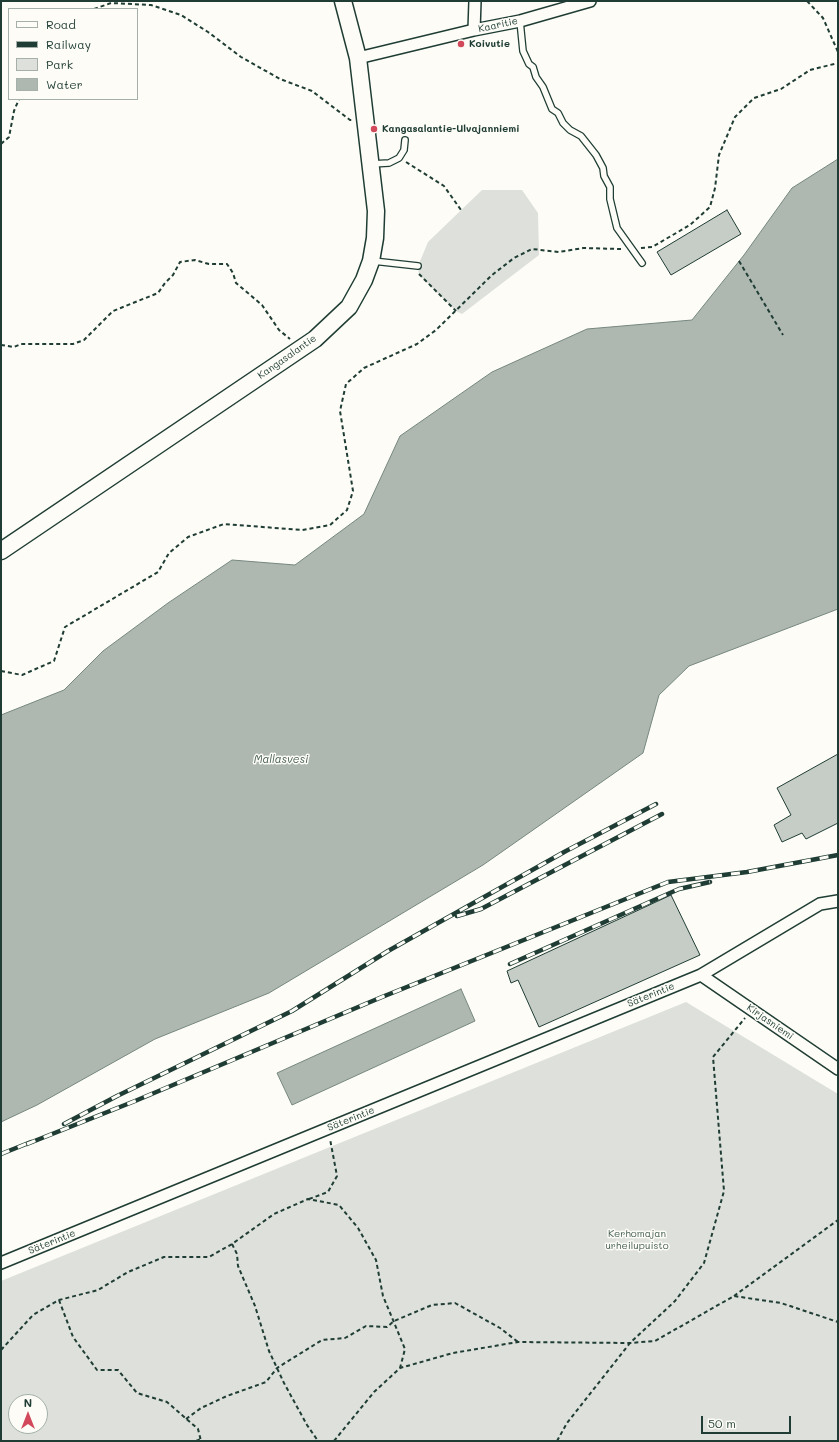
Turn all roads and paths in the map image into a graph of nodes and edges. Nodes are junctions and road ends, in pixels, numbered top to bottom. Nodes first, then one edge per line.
1 (343, 1) edge
2 (475, 1) edge
3 (590, 1) edge
4 (807, 1) edge
5 (97, 8) edge
6 (520, 21) junction
7 (474, 30) junction
8 (838, 52) edge
9 (358, 58) junction
10 (838, 63) edge
11 (19, 100) edge
12 (366, 119) junction
13 (405, 140) dead end
14 (1, 144) edge
15 (400, 158) junction
16 (371, 164) junction
17 (461, 210) dead end
18 (631, 249) junction
19 (371, 261) junction
20 (739, 261) dead end
21 (642, 263) dead end
22 (418, 266) joint
23 (456, 311) junction
24 (783, 335) dead end
25 (1, 345) edge
26 (302, 348) junction
27 (1, 551) edge
28 (1, 671) edge
29 (838, 901) edge
30 (701, 975) junction
31 (752, 1010) junction
32 (836, 1065) edge
33 (328, 1128) junction
34 (308, 1199) junction
35 (838, 1220) edge
36 (232, 1244) junction
37 (1, 1263) edge
38 (734, 1296) junction
39 (59, 1300) junction
40 (394, 1321) junction
41 (838, 1322) edge
42 (518, 1342) junction
43 (630, 1343) junction
44 (1, 1350) edge
45 (277, 1368) junction
46 (400, 1368) junction
47 (186, 1419) junction
48 (201, 1440) edge
49 (196, 1441) edge
50 (318, 1441) edge
51 (334, 1441) edge
52 (558, 1441) edge

1 - 9 main road, Kangasalantie
2 - 7 street
3 - 6 street, Kaaritie
4 - 8 path
5 - 12 path
6 - 7 street, Kaaritie
6 - 18 lane
7 - 9 street, Kaaritie
9 - 12 main road, Kangasalantie
10 - 18 path
11 - 14 path
12 - 16 main road, Kangasalantie
13 - 15 lane
15 - 16 lane
15 - 17 path
16 - 19 main road, Kangasalantie
18 - 21 lane
18 - 23 path
19 - 22 lane
19 - 26 main road, Kangasalantie
20 - 24 path
22 - 23 path
23 - 28 path
25 - 26 path
26 - 27 main road, Kangasalantie
29 - 30 street, Säterintie
30 - 31 street, Kirjasniemi
30 - 33 street, Säterintie
31 - 32 street, Kirjasniemi
31 - 43 path
33 - 34 path
33 - 37 street, Säterintie
34 - 36 path
34 - 40 path
35 - 38 path
36 - 39 path
36 - 45 path
38 - 41 path
38 - 43 path
39 - 44 path
39 - 47 path
40 - 42 path
40 - 45 path
40 - 46 path
42 - 43 path
42 - 46 path
43 - 52 path
45 - 47 path
45 - 50 path
46 - 51 path
47 - 48 path
48 - 49 path

